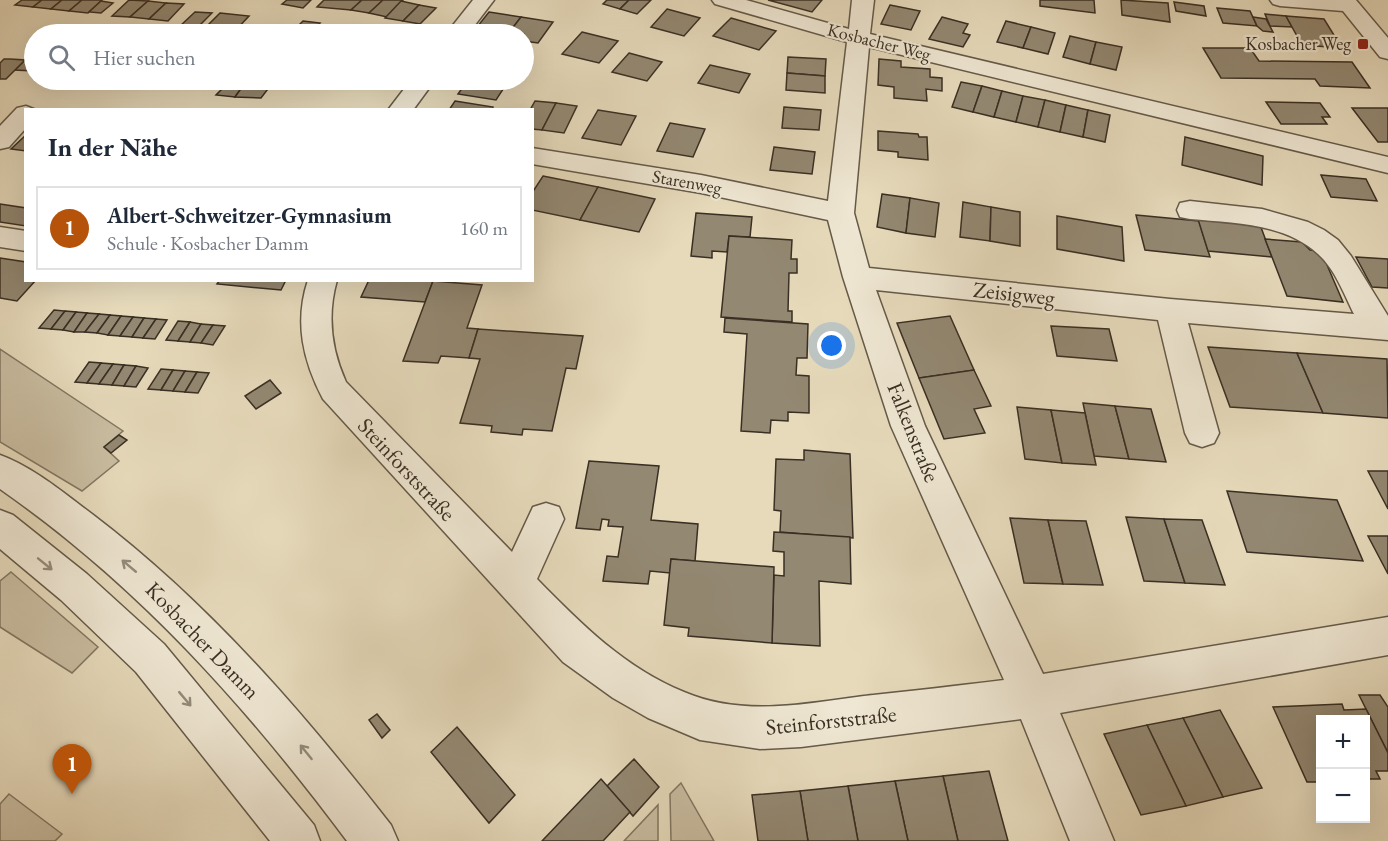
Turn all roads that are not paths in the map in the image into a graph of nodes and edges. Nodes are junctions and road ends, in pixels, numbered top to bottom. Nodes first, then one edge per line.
1 (484, 0) edge
2 (722, 0) edge
3 (863, 0) edge
4 (1280, 0) edge
5 (1347, 2) edge
6 (465, 24) edge
7 (858, 38) junction
8 (1388, 51) edge
9 (415, 90) edge
10 (402, 108) edge
11 (0, 112) edge
12 (24, 112) edge
13 (24, 114) edge
14 (0, 141) edge
15 (534, 156) edge
16 (1388, 165) edge
17 (1190, 210) dead end
18 (840, 213) junction
19 (0, 237) edge
20 (24, 241) edge
21 (857, 277) junction
22 (322, 282) edge
23 (1170, 310) junction
24 (1382, 327) edge
25 (1202, 433) dead end
26 (0, 470) edge
27 (546, 519) dead end
28 (0, 527) edge
29 (516, 584) junction
30 (1388, 636) edge
31 (1032, 696) junction
32 (298, 841) edge
33 (375, 841) edge
34 (1092, 841) edge

1 - 6 street
2 - 7 street, Kosbacher Weg
3 - 7 street, Falkenstraße
4 - 5 street
5 - 8 street
7 - 16 street, Kosbacher Weg
7 - 18 street, Falkenstraße
9 - 10 street
11 - 12 street
13 - 14 street
15 - 18 street, Starenweg
17 - 24 street
18 - 21 street, Falkenstraße
19 - 20 street
21 - 23 street, Zeisigweg
21 - 31 street, Falkenstraße
22 - 29 street, Steinforststraße
23 - 24 street, Zeisigweg
23 - 25 street
33 -> 26 street, Kosbacher Damm
27 - 29 street
28 -> 32 street
29 - 31 street, Steinforststraße
30 - 31 street, Steinforststraße
31 - 34 street, Falkenstraße

